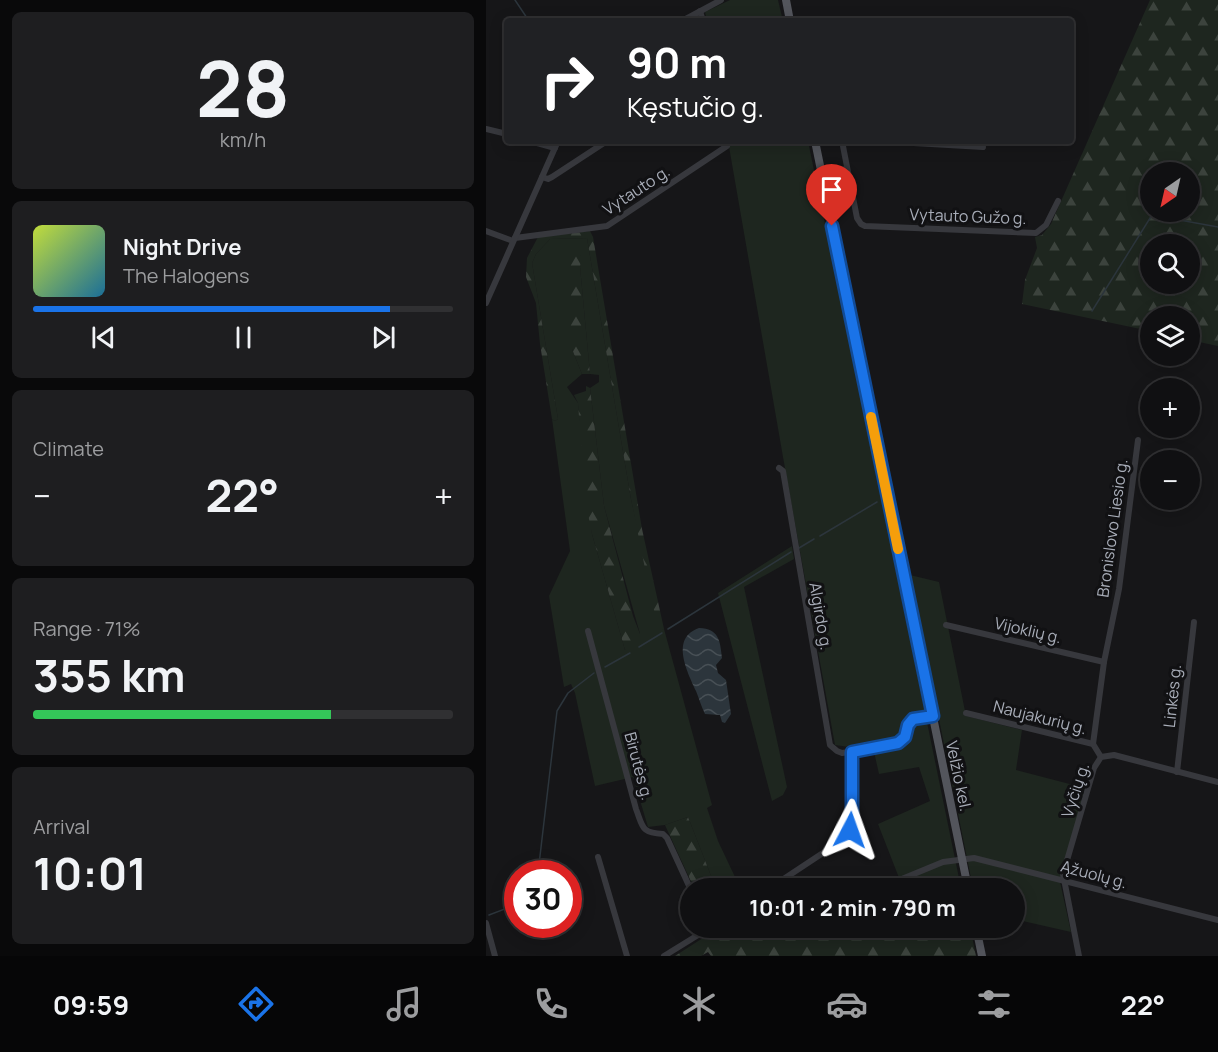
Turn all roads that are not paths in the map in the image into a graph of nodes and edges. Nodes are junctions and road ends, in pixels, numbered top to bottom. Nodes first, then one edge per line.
1 (721, 0) edge
2 (786, 0) edge
3 (700, 11) junction
4 (687, 18) edge
5 (702, 18) edge
6 (789, 18) edge
7 (486, 129) edge
8 (504, 134) edge
9 (541, 144) edge
10 (557, 144) edge
11 (603, 144) edge
12 (816, 144) edge
13 (842, 144) edge
14 (931, 144) edge
15 (727, 146) dead end
16 (983, 147) dead end
17 (555, 148) junction
18 (846, 169) junction
19 (821, 173) junction
20 (542, 177) junction
21 (1058, 201) dead end
22 (486, 231) edge
23 (514, 239) junction
24 (486, 303) edge
25 (1138, 440) dead end
26 (779, 468) dead end
27 (1194, 622) dead end
28 (946, 625) dead end
29 (588, 631) dead end
30 (1104, 662) junction
31 (966, 713) dead end
32 (933, 716) junction
33 (1093, 744) junction
34 (852, 752) junction
35 (1101, 757) junction
36 (1177, 772) junction
37 (1218, 782) edge
38 (598, 858) dead end
39 (962, 859) junction
40 (685, 878) edge
41 (785, 878) edge
42 (904, 878) edge
43 (966, 878) edge
44 (1063, 879) junction
45 (1218, 920) edge
46 (486, 923) edge
47 (693, 938) edge
48 (978, 938) edge
49 (495, 956) edge
50 (627, 956) edge
51 (664, 956) edge
52 (982, 956) edge
53 (1079, 956) edge

1 - 3 street
2 - 6 main road
3 - 4 street
3 - 5 street
7 - 8 street
9 - 17 street
10 - 17 street
11 - 20 street
12 - 19 main road, Velžio kel.
13 - 18 street
14 - 16 street
15 - 23 street, Vytauto g.
17 - 20 street
18 - 19 street
18 - 21 street, Vytauto Gužo g.
19 - 32 main road, Velžio kel.
20 - 23 street
22 - 23 street
23 - 24 street
25 - 30 street, Bronislovo Liesio g.
26 - 34 street, Algirdo g.
27 - 36 street, Linkės g.
28 - 30 street, Vijoklių g.
29 - 40 street, Birutės g.
30 - 33 street, Bronislovo Liesio g.
31 - 33 street, Naujakurių g.
32 - 34 street
32 - 39 main road, Velžio kel.
33 - 35 street, Naujakurių g.
34 - 41 street
35 - 36 street, Vyčių g.
35 - 44 street, Vyčių g.
36 - 37 street, Vyčių g.
38 - 50 street
39 - 42 street, Ąžuolų g.
39 - 43 main road, Velžio kel.
39 - 44 street, Ąžuolų g.
44 - 45 street, Ąžuolų g.
44 - 53 street
46 - 49 street
47 - 51 street
48 - 52 main road

